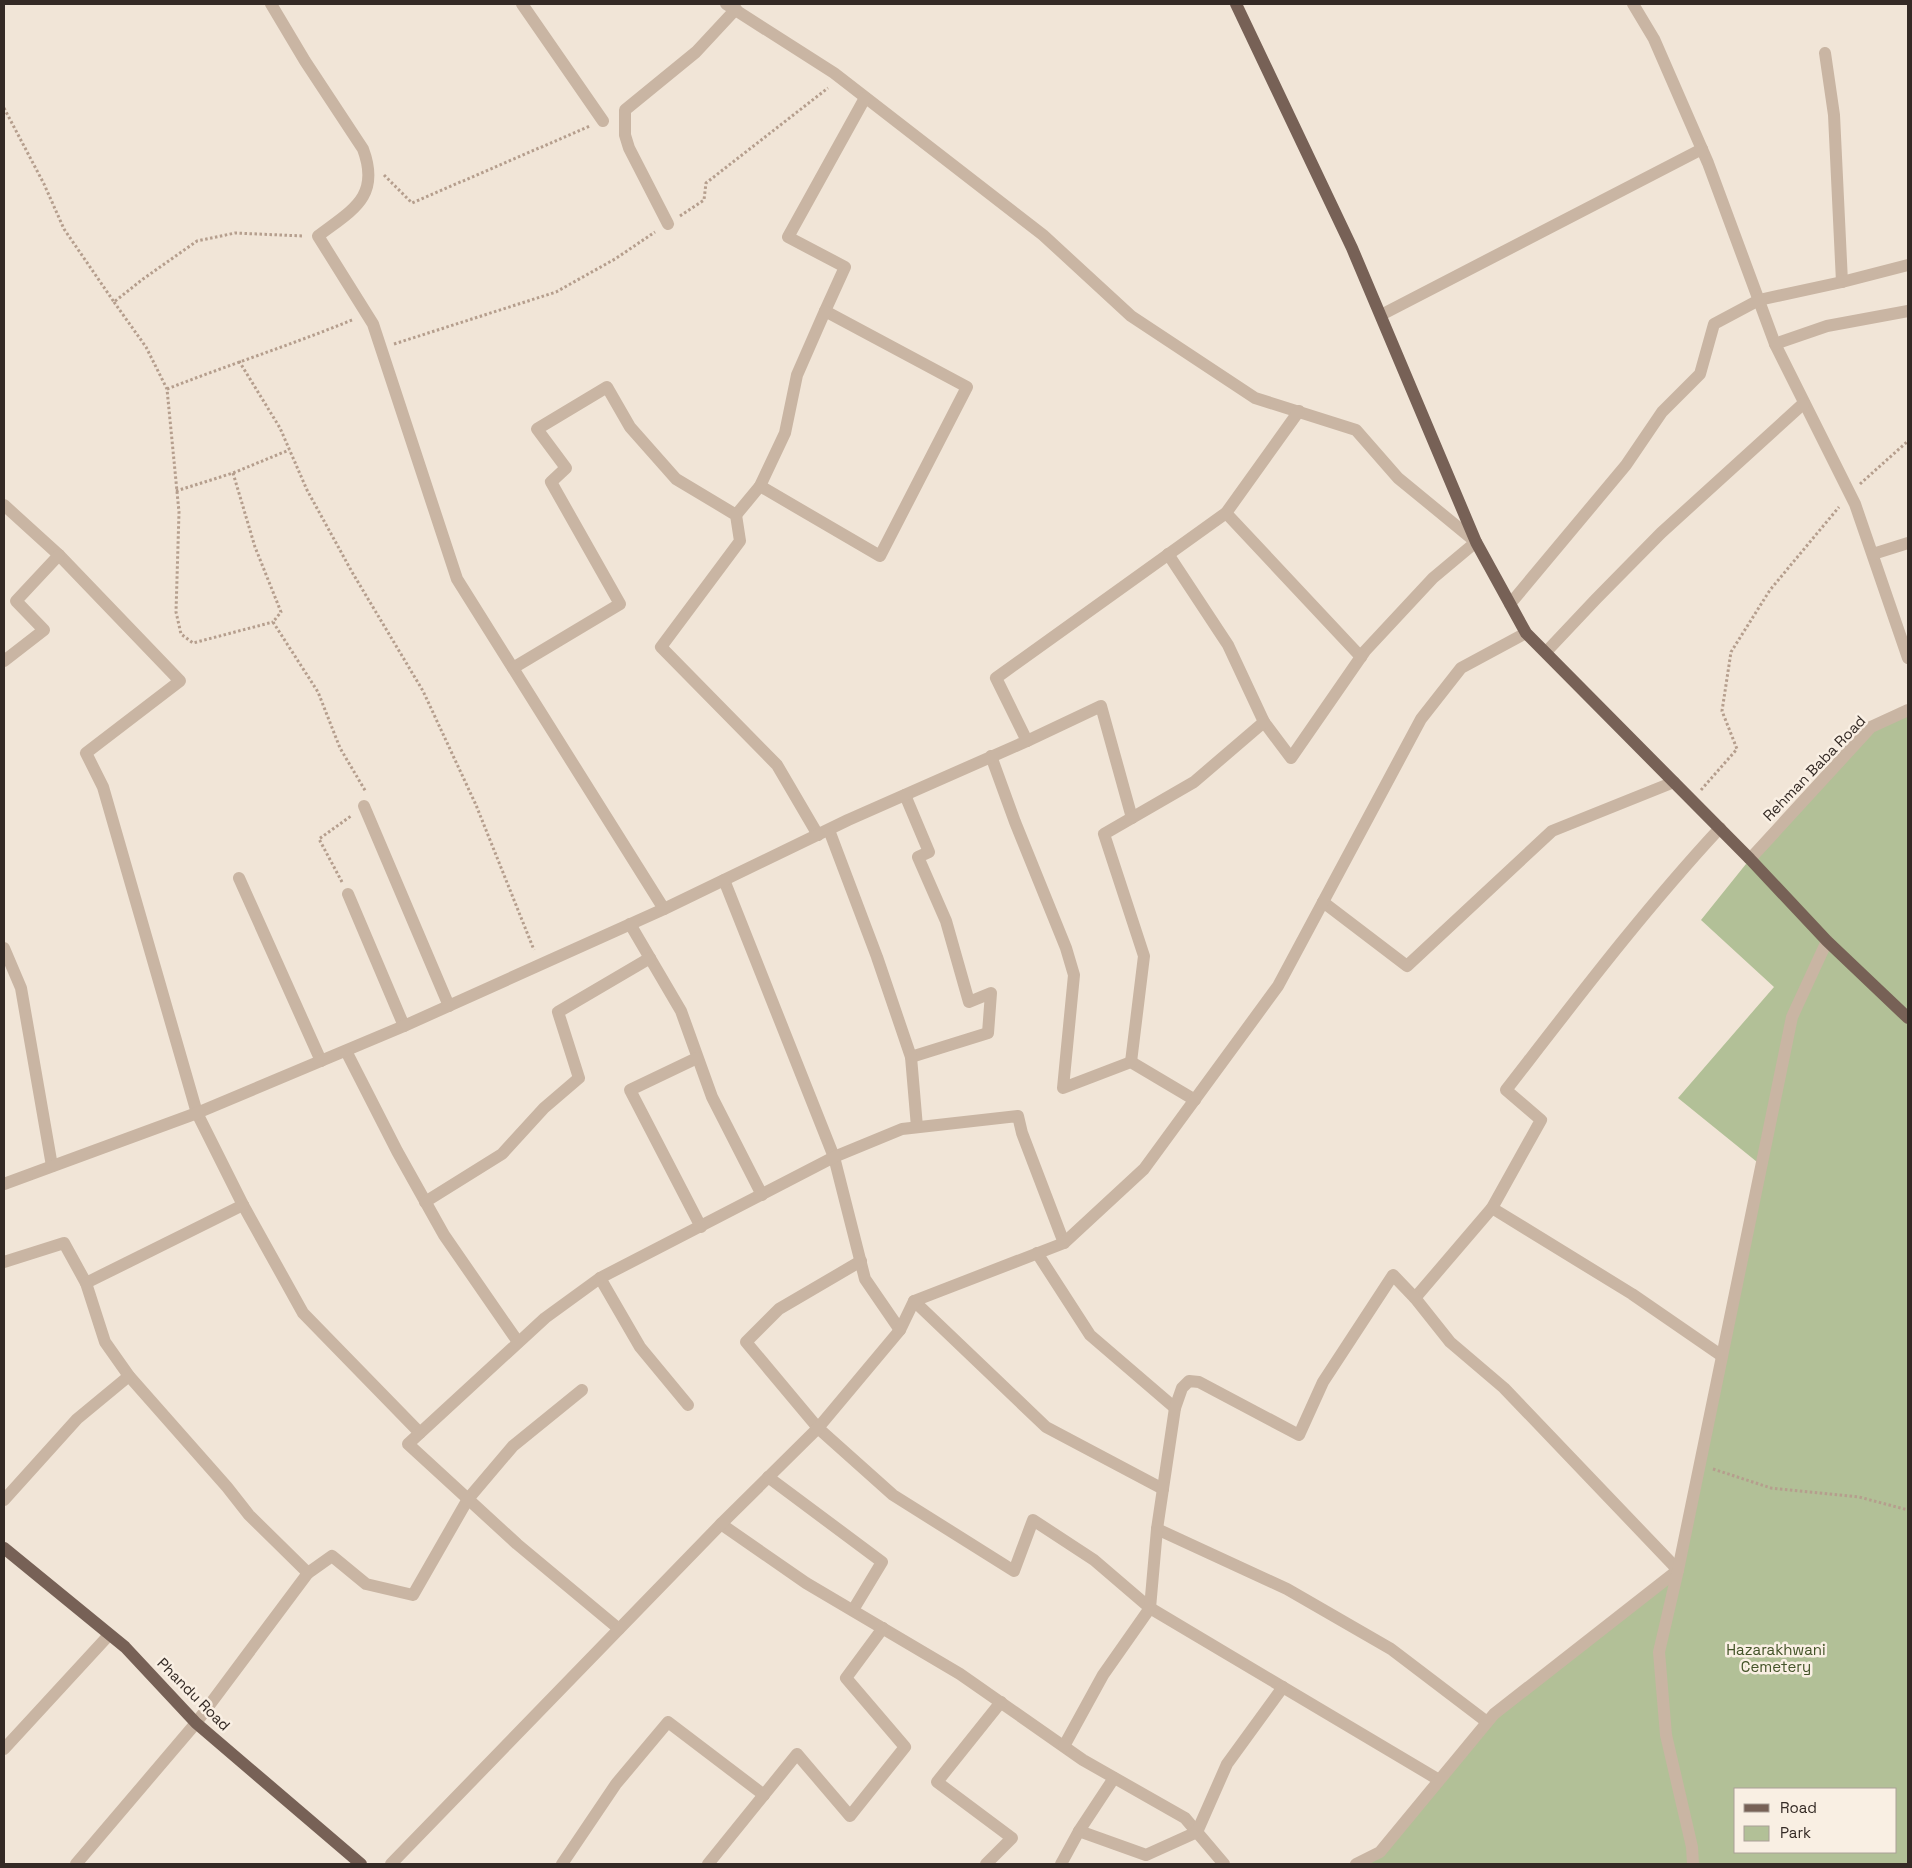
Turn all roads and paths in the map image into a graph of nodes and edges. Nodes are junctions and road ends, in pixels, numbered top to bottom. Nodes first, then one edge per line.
1 (271, 4) edge
2 (522, 4) edge
3 (1236, 4) edge
4 (1634, 4) edge
5 (731, 6) edge
6 (1825, 52) dead end
7 (840, 78) junction
8 (865, 98) junction
9 (4, 108) edge
10 (602, 121) joint
11 (1702, 149) junction
12 (365, 155) junction
13 (668, 224) junction
14 (318, 236) junction
15 (1908, 265) edge
16 (1842, 282) junction
17 (1759, 300) junction
18 (114, 302) junction
19 (825, 311) junction
20 (1908, 311) edge
21 (366, 314) junction
22 (1381, 315) junction
23 (1775, 344) junction
24 (381, 348) junction
25 (239, 361) junction
26 (167, 389) junction
27 (1804, 403) junction
28 (1299, 411) junction
29 (1908, 441) edge
30 (289, 450) junction
31 (233, 473) junction
32 (760, 486) junction
33 (176, 491) junction
34 (1850, 494) junction
35 (4, 505) edge
36 (1226, 513) junction
37 (736, 514) junction
38 (1476, 542) junction
39 (1908, 543) edge
40 (1168, 554) junction
41 (1873, 554) junction
42 (59, 555) junction
43 (1510, 604) junction
44 (273, 622) junction
45 (1526, 633) junction
46 (1546, 652) junction
47 (1361, 657) junction
48 (1908, 658) edge
49 (4, 661) edge
50 (513, 668) junction
51 (1908, 710) edge
52 (1264, 722) junction
53 (1027, 740) junction
54 (991, 756) junction
55 (1674, 782) junction
56 (905, 795) junction
57 (1692, 800) junction
58 (364, 806) junction
59 (1132, 818) junction
60 (1720, 828) junction
61 (823, 832) junction
62 (1750, 859) junction
63 (239, 878) dead end
64 (724, 880) junction
65 (348, 894) joint
66 (1323, 902) junction
67 (664, 909) junction
68 (630, 924) junction
69 (1827, 941) junction
70 (4, 948) edge
71 (650, 958) junction
72 (540, 965) junction
73 (449, 1006) junction
74 (1908, 1018) edge
75 (404, 1026) junction
76 (346, 1051) junction
77 (911, 1057) junction
78 (697, 1058) junction
79 (320, 1061) junction
80 (1131, 1062) junction
81 (1195, 1100) junction
82 (197, 1113) junction
83 (917, 1127) junction
84 (834, 1157) junction
85 (52, 1166) junction
86 (4, 1184) edge
87 (762, 1195) junction
88 (425, 1202) junction
89 (243, 1205) junction
90 (1492, 1208) junction
91 (701, 1227) junction
92 (1064, 1243) junction
93 (1036, 1253) junction
94 (861, 1261) junction
95 (4, 1262) edge
96 (600, 1278) junction
97 (86, 1283) junction
98 (1414, 1298) junction
99 (914, 1301) junction
100 (900, 1330) junction
101 (518, 1342) junction
102 (1722, 1356) junction
103 (129, 1376) junction
104 (582, 1390) dead end
105 (688, 1405) dead end
106 (1175, 1408) junction
107 (818, 1428) junction
108 (420, 1433) junction
109 (1700, 1465) junction
110 (768, 1477) junction
111 (1163, 1488) junction
112 (468, 1499) junction
113 (4, 1500) edge
114 (1908, 1510) edge
115 (722, 1524) junction
116 (1157, 1529) junction
117 (4, 1548) edge
118 (1678, 1570) junction
119 (308, 1573) junction
120 (1150, 1608) junction
121 (853, 1610) junction
122 (883, 1628) junction
123 (619, 1629) junction
124 (109, 1635) junction
125 (1283, 1687) junction
126 (1000, 1702) junction
127 (1487, 1722) junction
128 (196, 1723) junction
129 (1064, 1746) junction
130 (4, 1749) edge
131 (1114, 1778) junction
132 (1439, 1780) junction
133 (764, 1795) junction
134 (1079, 1831) junction
135 (1197, 1832) junction
136 (76, 1864) edge
137 (361, 1864) edge
138 (391, 1864) edge
139 (562, 1864) edge
140 (708, 1864) edge
141 (986, 1864) edge
142 (1061, 1864) edge
143 (1224, 1864) edge
144 (1356, 1864) edge
145 (1693, 1864) edge

1 - 12 street
2 - 10 street
3 - 22 main road
4 - 11 street
5 - 7 street
5 - 13 street
6 - 16 street
7 - 8 street
7 - 13 path
8 - 19 street
8 - 28 street
9 - 18 path
10 - 12 path
11 - 17 street
11 - 22 street
12 - 14 street
13 - 24 path
14 - 18 path
14 - 21 street
15 - 16 street
16 - 17 street
17 - 23 street
17 - 43 street
18 - 26 path
19 - 32 street
19 - 32 street
20 - 23 street
21 - 24 street
21 - 25 path
22 - 38 main road
23 - 27 street
24 - 50 street
25 - 26 path
25 - 30 path
26 - 33 path
27 - 34 street
27 - 46 street
28 - 36 street
28 - 38 street
29 - 34 path
30 - 31 path
30 - 72 path
31 - 33 path
31 - 44 path
32 - 37 street
33 - 44 path
34 - 41 street
34 - 57 path
35 - 42 street
36 - 40 street
36 - 47 street
37 - 50 street
37 - 61 street
38 - 43 main road
38 - 47 street
39 - 41 street
40 - 52 street
40 - 53 street
41 - 48 street
42 - 49 street
42 - 82 street
43 - 45 main road
44 - 58 path
45 - 46 main road
45 - 66 street
46 - 55 main road
47 - 52 street
50 - 67 street
51 - 62 street, Rehman Baba Road
52 - 59 street
53 - 54 street
53 - 59 street
54 - 56 street
54 - 80 street
55 - 57 main road
55 - 66 street
56 - 61 street
56 - 77 street
57 - 60 main road
58 - 65 path
58 - 73 street
59 - 80 street
60 - 62 main road
60 - 90 street
61 - 64 street
61 - 77 street
62 - 69 main road
63 - 79 street
64 - 67 street
64 - 84 street
65 - 75 street
66 - 81 street
67 - 68 street
68 - 71 street
68 - 72 street
69 - 74 main road
69 - 102 street
70 - 85 street
71 - 78 street
71 - 88 street
72 - 73 street
73 - 75 street
75 - 76 street
76 - 79 street
76 - 88 street
77 - 83 street
78 - 87 street
78 - 91 street
79 - 82 street
80 - 81 street
81 - 92 street
82 - 85 street
82 - 89 street
83 - 84 street
83 - 92 street
84 - 87 street
84 - 94 street
85 - 86 street
87 - 91 street
88 - 101 street
89 - 97 street
89 - 108 street
90 - 98 street
90 - 102 street
91 - 96 street
92 - 93 street
93 - 99 street
93 - 106 street
94 - 100 street
94 - 107 street
95 - 97 street
96 - 101 street
96 - 105 street
97 - 103 street
98 - 106 street
98 - 118 street
99 - 100 street
99 - 111 street
100 - 107 street
101 - 108 street
102 - 109 street
103 - 113 street
103 - 119 street
104 - 112 street
106 - 111 street
107 - 110 street
107 - 120 street
108 - 112 street
109 - 114 path
109 - 118 street
110 - 115 street
110 - 121 street
111 - 116 street
112 - 119 street
112 - 123 street
115 - 121 street
115 - 123 street
116 - 120 street
116 - 127 street
117 - 124 main road, Phandu Road
118 - 127 street
118 - 145 street
119 - 128 street
120 - 125 street
120 - 129 street
121 - 122 street
122 - 126 street
122 - 133 street
123 - 138 street
124 - 128 main road, Phandu Road
124 - 130 street
125 - 132 street
125 - 135 street
126 - 129 street
126 - 141 street
127 - 132 street
128 - 136 street
128 - 137 main road, Phandu Road
129 - 131 street
131 - 134 street
131 - 135 street
132 - 144 street
133 - 139 street
133 - 140 street
134 - 135 street
134 - 142 street
135 - 143 street

